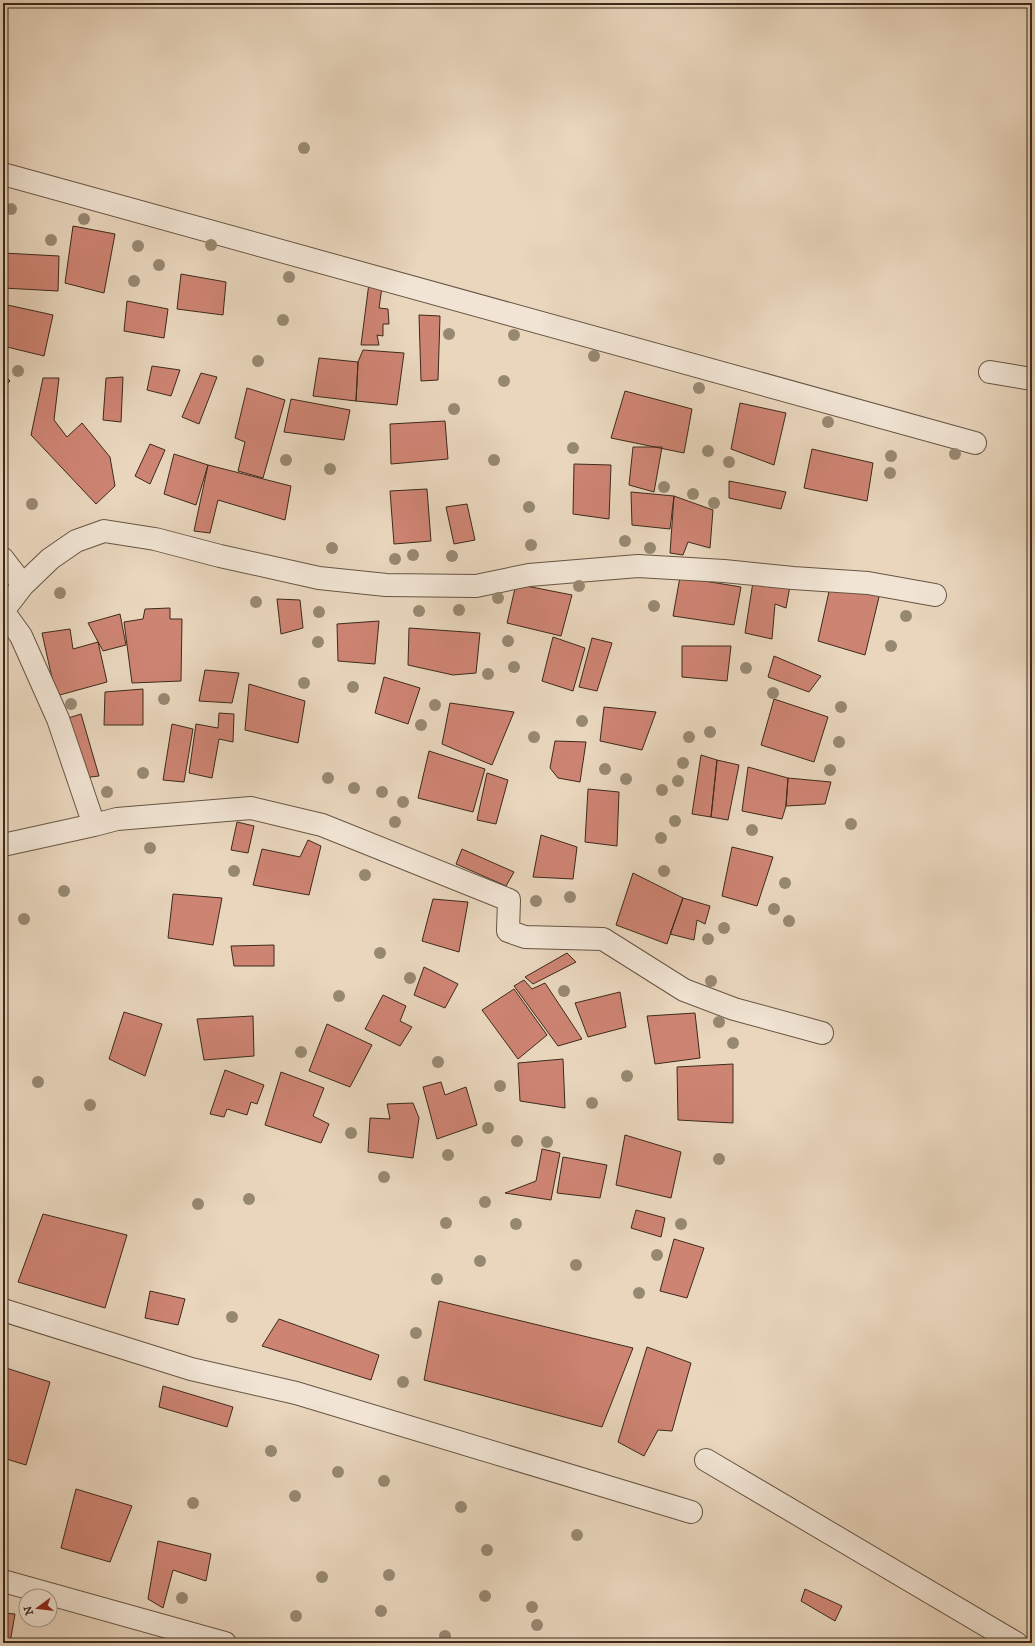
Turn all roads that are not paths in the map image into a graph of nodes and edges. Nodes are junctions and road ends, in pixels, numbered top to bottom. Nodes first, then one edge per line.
1 (3, 174) edge
2 (990, 372) dead end
3 (1032, 379) edge
4 (975, 443) dead end
5 (3, 559) edge
6 (23, 585) junction
7 (935, 595) dead end
8 (94, 825) junction
9 (3, 845) edge
10 (822, 1033) dead end
11 (3, 1310) edge
12 (706, 1460) dead end
13 (691, 1512) dead end
14 (3, 1581) edge
15 (225, 1643) edge
16 (1016, 1643) edge

1 - 4 street
2 - 3 street
5 - 6 street
6 - 7 street
6 - 8 street
8 - 9 street
8 - 10 street
11 - 13 street
12 - 16 street
14 - 15 street

